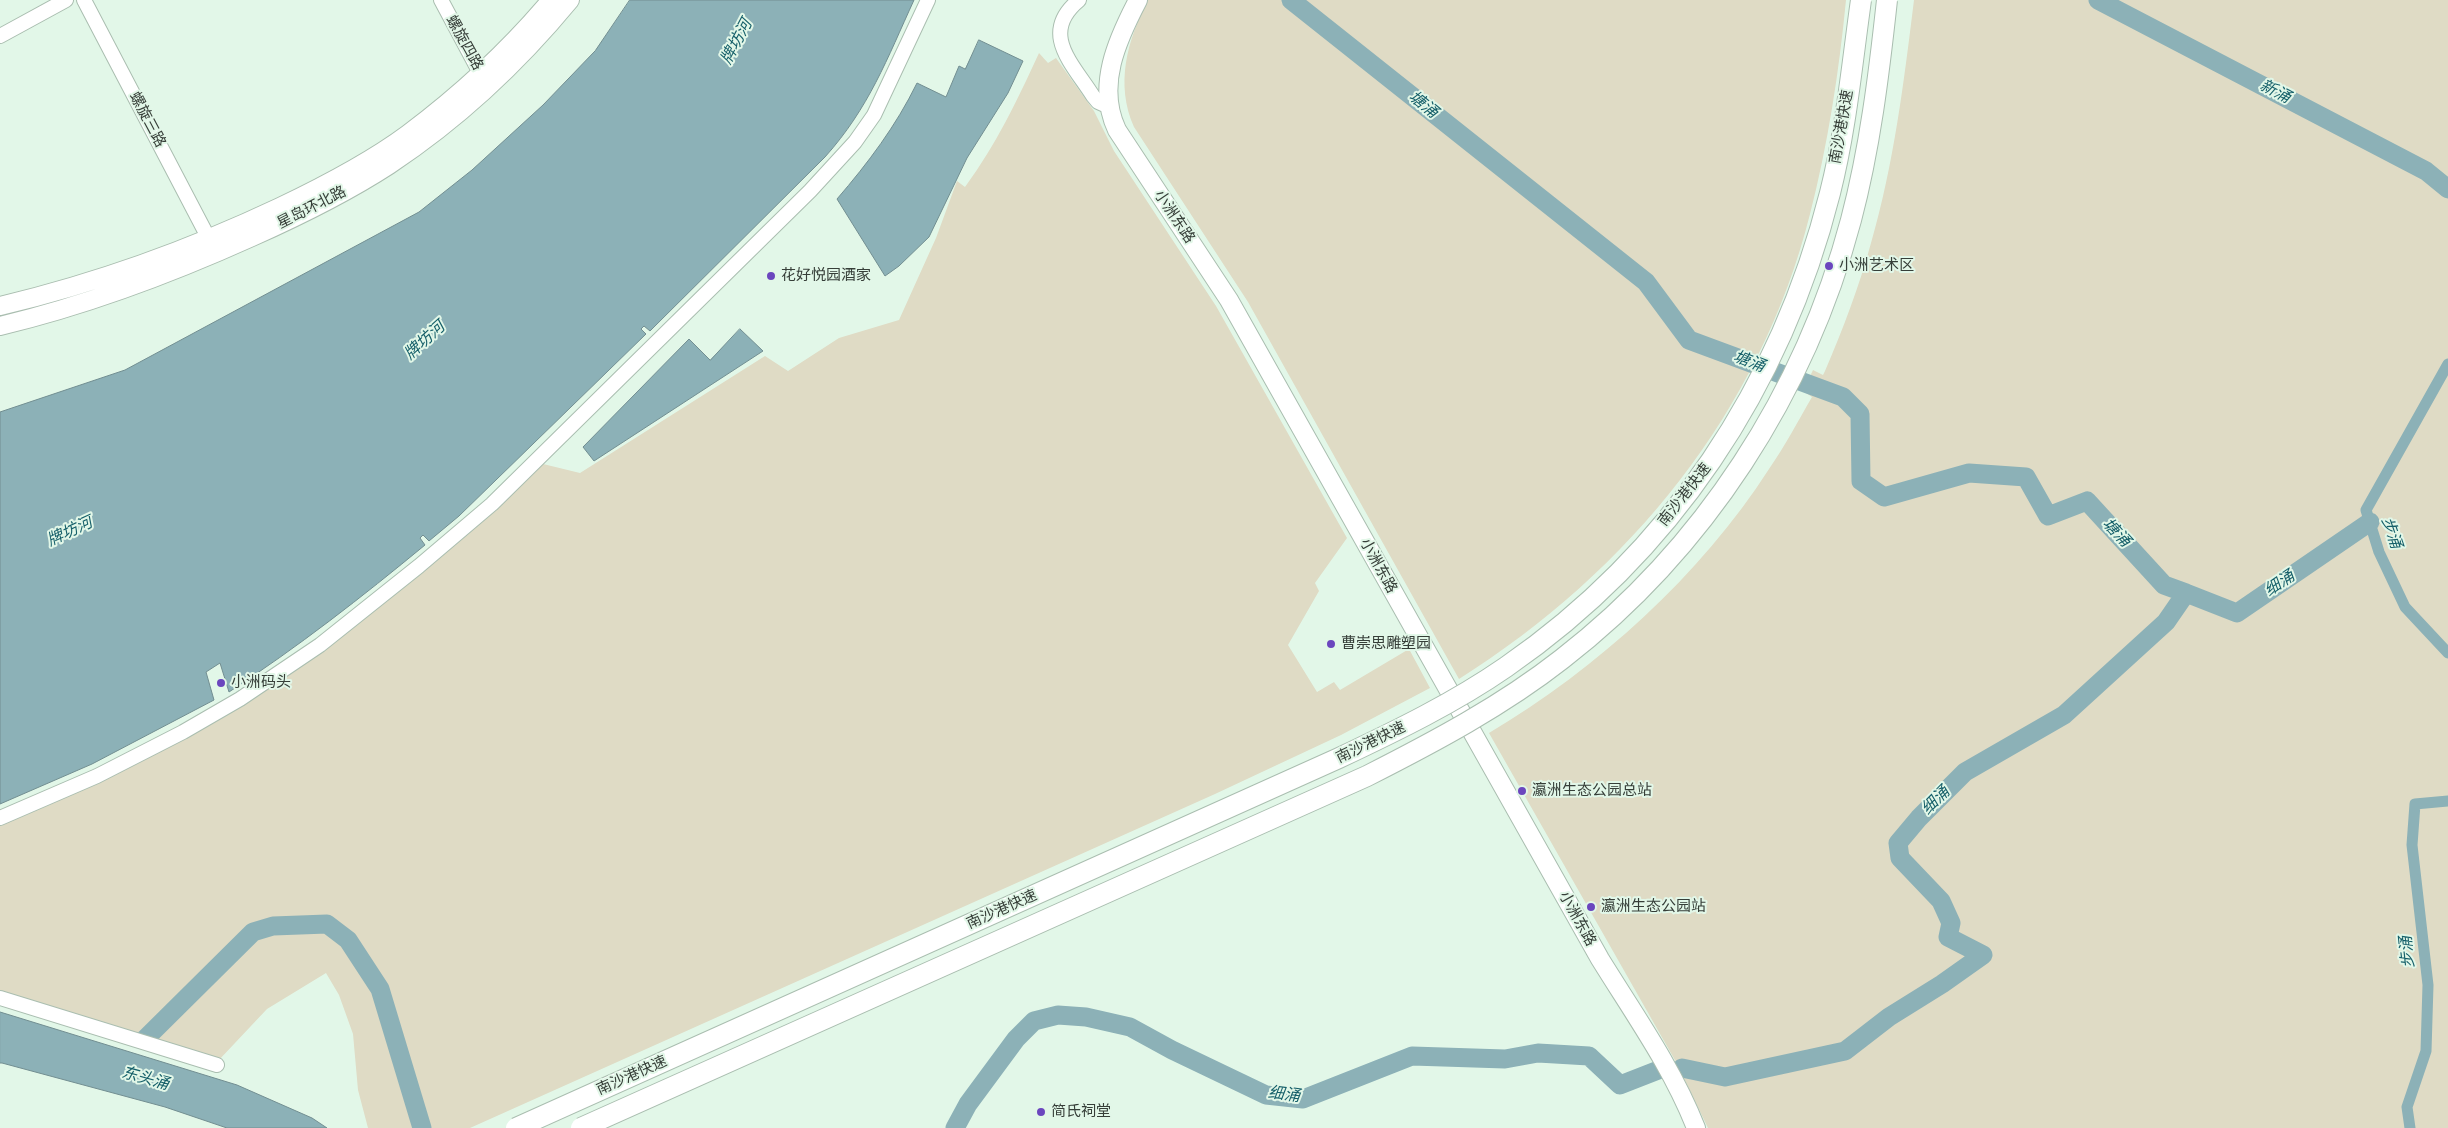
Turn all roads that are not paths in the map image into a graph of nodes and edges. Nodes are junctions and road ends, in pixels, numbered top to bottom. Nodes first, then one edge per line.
1 (66, 0) edge
2 (84, 0) edge
3 (441, 0) edge
4 (551, 0) edge
5 (570, 0) edge
6 (928, 0) edge
7 (1078, 0) edge
8 (1138, 0) edge
9 (1861, 0) edge
10 (1887, 0) edge
11 (0, 36) edge
12 (485, 79) junction
13 (1109, 107) junction
14 (209, 239) junction
15 (0, 306) edge
16 (0, 326) edge
17 (0, 818) edge
18 (0, 998) edge
19 (217, 1065) dead end
20 (516, 1128) edge
21 (581, 1128) edge
22 (1696, 1128) edge

1 - 11 street
2 - 14 street, 螺旋三路
3 - 12 street, 螺旋四路
4 - 12 main road, 星岛环北路
5 - 12 main road, 星岛环北路
6 - 17 street
7 - 13 street
8 - 13 main road, 小洲东路
9 - 20 highway, 南沙港快速, bridge
10 - 21 highway, 南沙港快速, bridge
12 - 14 main road, 星岛环北路
12 - 16 main road, 星岛环北路
13 - 22 main road, 小洲东路
14 - 15 main road, 星岛环北路
18 - 19 street

